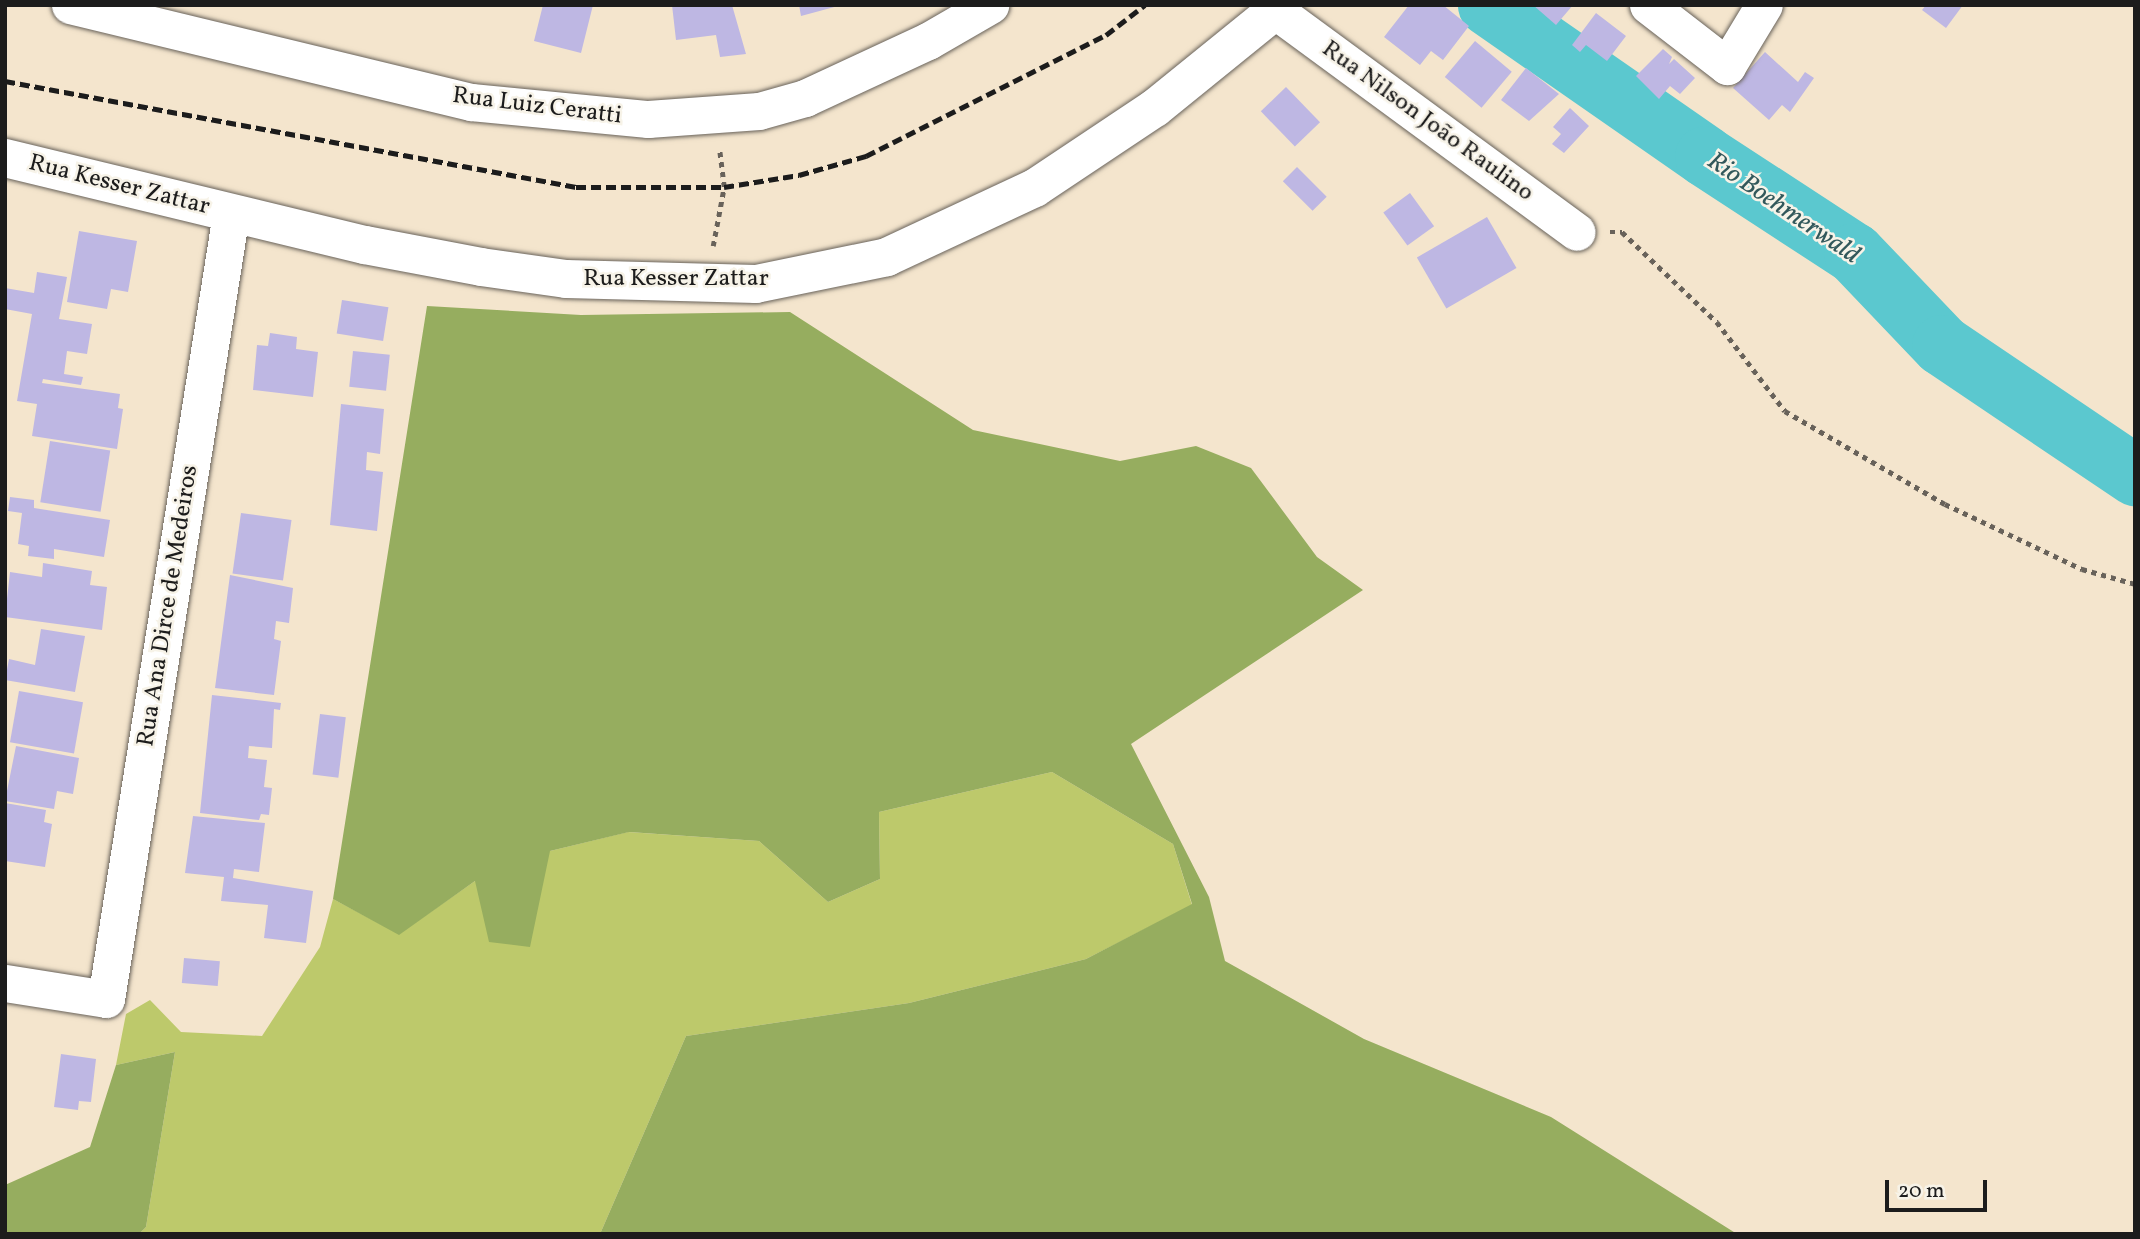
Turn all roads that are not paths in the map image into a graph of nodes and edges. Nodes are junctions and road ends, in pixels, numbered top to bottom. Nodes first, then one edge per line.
1 (70, 5) edge
2 (990, 5) edge
3 (1648, 5) edge
4 (1764, 5) edge
5 (1279, 8) edge
6 (5, 159) edge
7 (231, 213) junction
8 (1577, 232) road end
9 (5, 983) edge

1 - 2 street, Rua Luiz Ceratti
3 - 4 street
5 - 7 street, Rua Kesser Zattar
5 - 8 street, Rua Nilson João Raulino
6 - 7 street, Rua Kesser Zattar
7 - 9 street, Rua Ana Dirce de Medeiros

